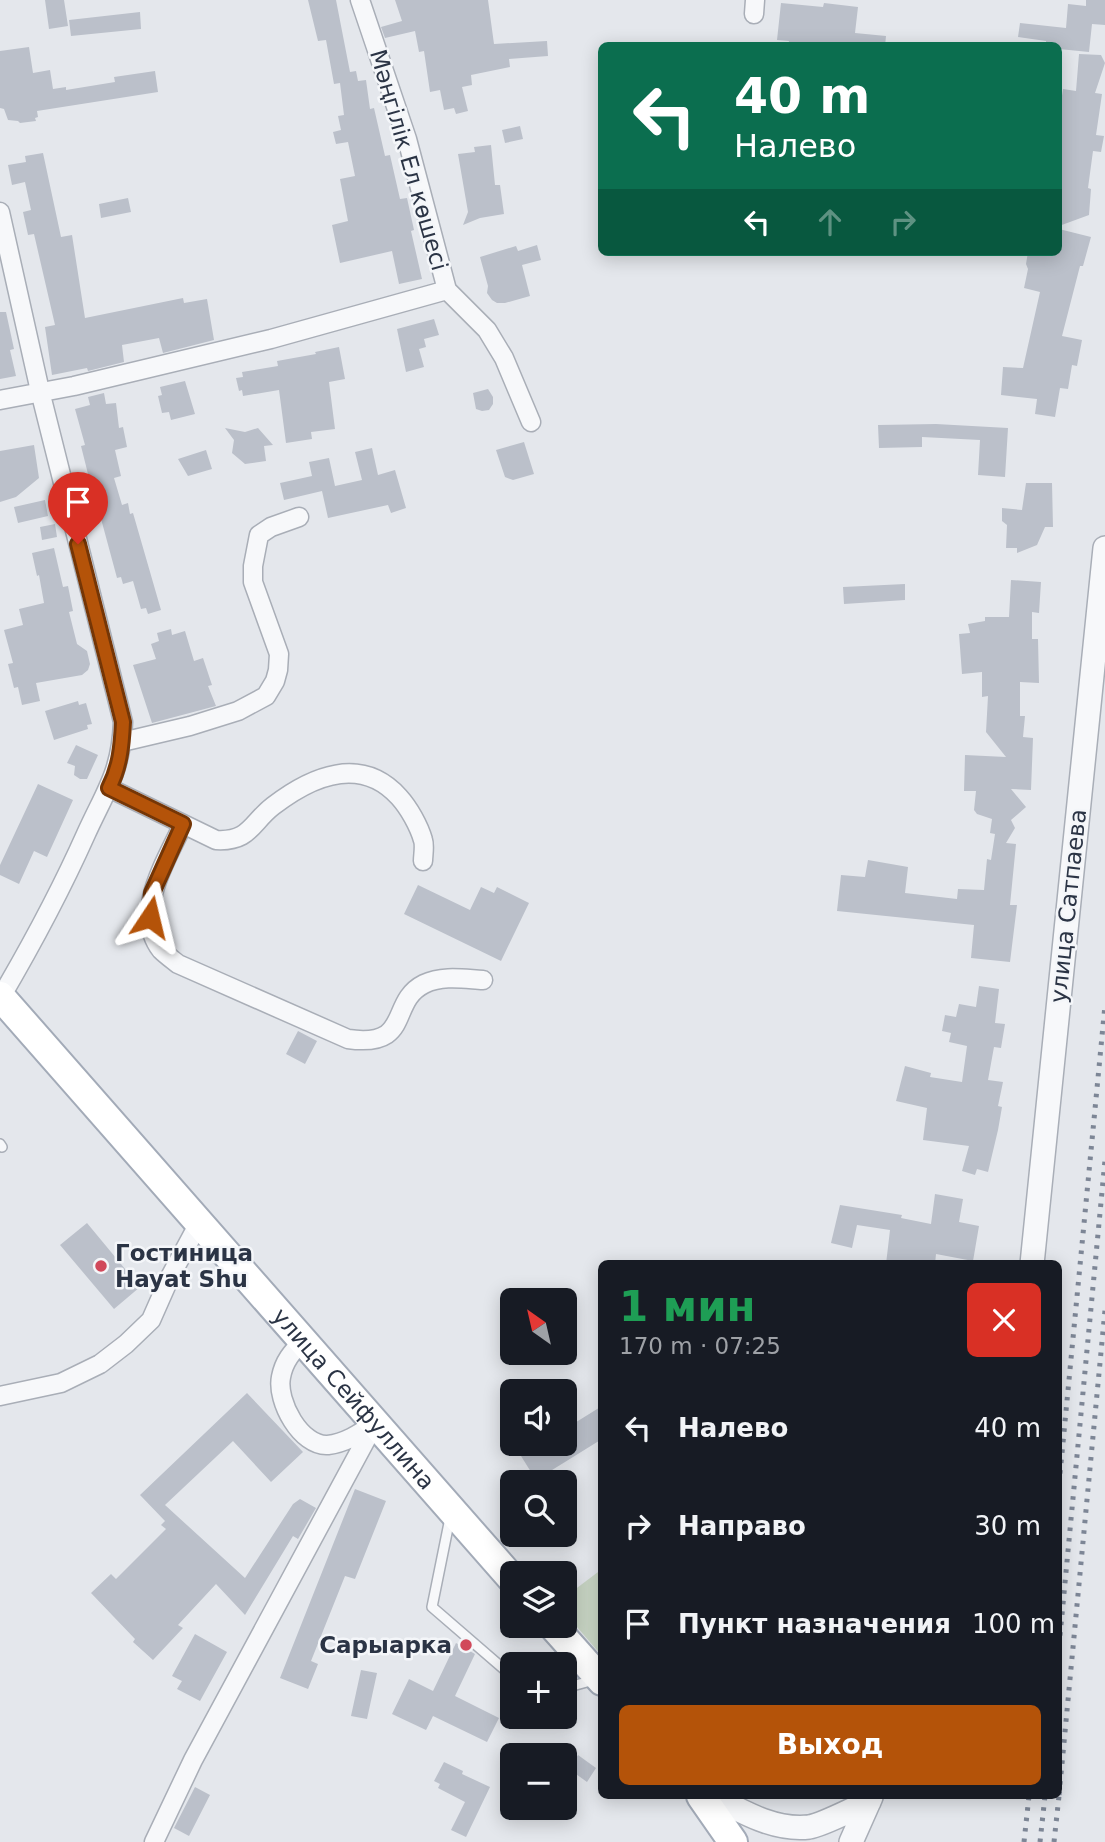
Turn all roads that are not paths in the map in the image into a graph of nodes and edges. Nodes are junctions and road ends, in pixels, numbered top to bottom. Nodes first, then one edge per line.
1 (360, 0) edge
2 (0, 212) edge
3 (447, 290) junction
4 (40, 391) junction
5 (0, 400) edge
6 (531, 422) dead end
7 (299, 517) dead end
8 (1105, 548) edge
9 (122, 742) junction
10 (109, 788) junction
11 (183, 824) junction
12 (423, 861) dead end
13 (483, 980) dead end
14 (1, 997) edge
15 (199, 1223) junction
16 (1032, 1260) edge
17 (303, 1341) junction
18 (0, 1396) edge
19 (375, 1423) junction
20 (452, 1510) junction
21 (500, 1565) edge
22 (564, 1638) edge
23 (500, 1667) edge
24 (598, 1677) edge
25 (598, 1681) edge
26 (577, 1685) edge
27 (703, 1799) edge
28 (718, 1799) edge
29 (870, 1799) edge
30 (154, 1842) edge
31 (733, 1842) edge
32 (850, 1842) edge

1 - 3 street, Мәңгілік Ел көшесі
2 - 4 street
3 - 4 street
3 - 6 street, Мәңгілік Ел көшесі
4 - 5 street
4 - 9 street
7 - 9 street
8 - 16 street, улица Сатпаева
9 - 10 street
10 - 11 street
10 - 14 street
11 - 12 street
11 - 13 street
14 - 15 main road, улица Сейфуллина
15 - 17 main road, улица Сейфуллина
15 - 18 street
17 - 19 main road, улица Сейфуллина
17 - 19 street
19 - 20 main road, улица Сейфуллина
19 - 30 street
20 - 21 main road, улица Сейфуллина
20 - 23 lane
22 - 24 main road
25 - 26 lane
27 - 31 main road
28 - 29 street
29 - 32 street

